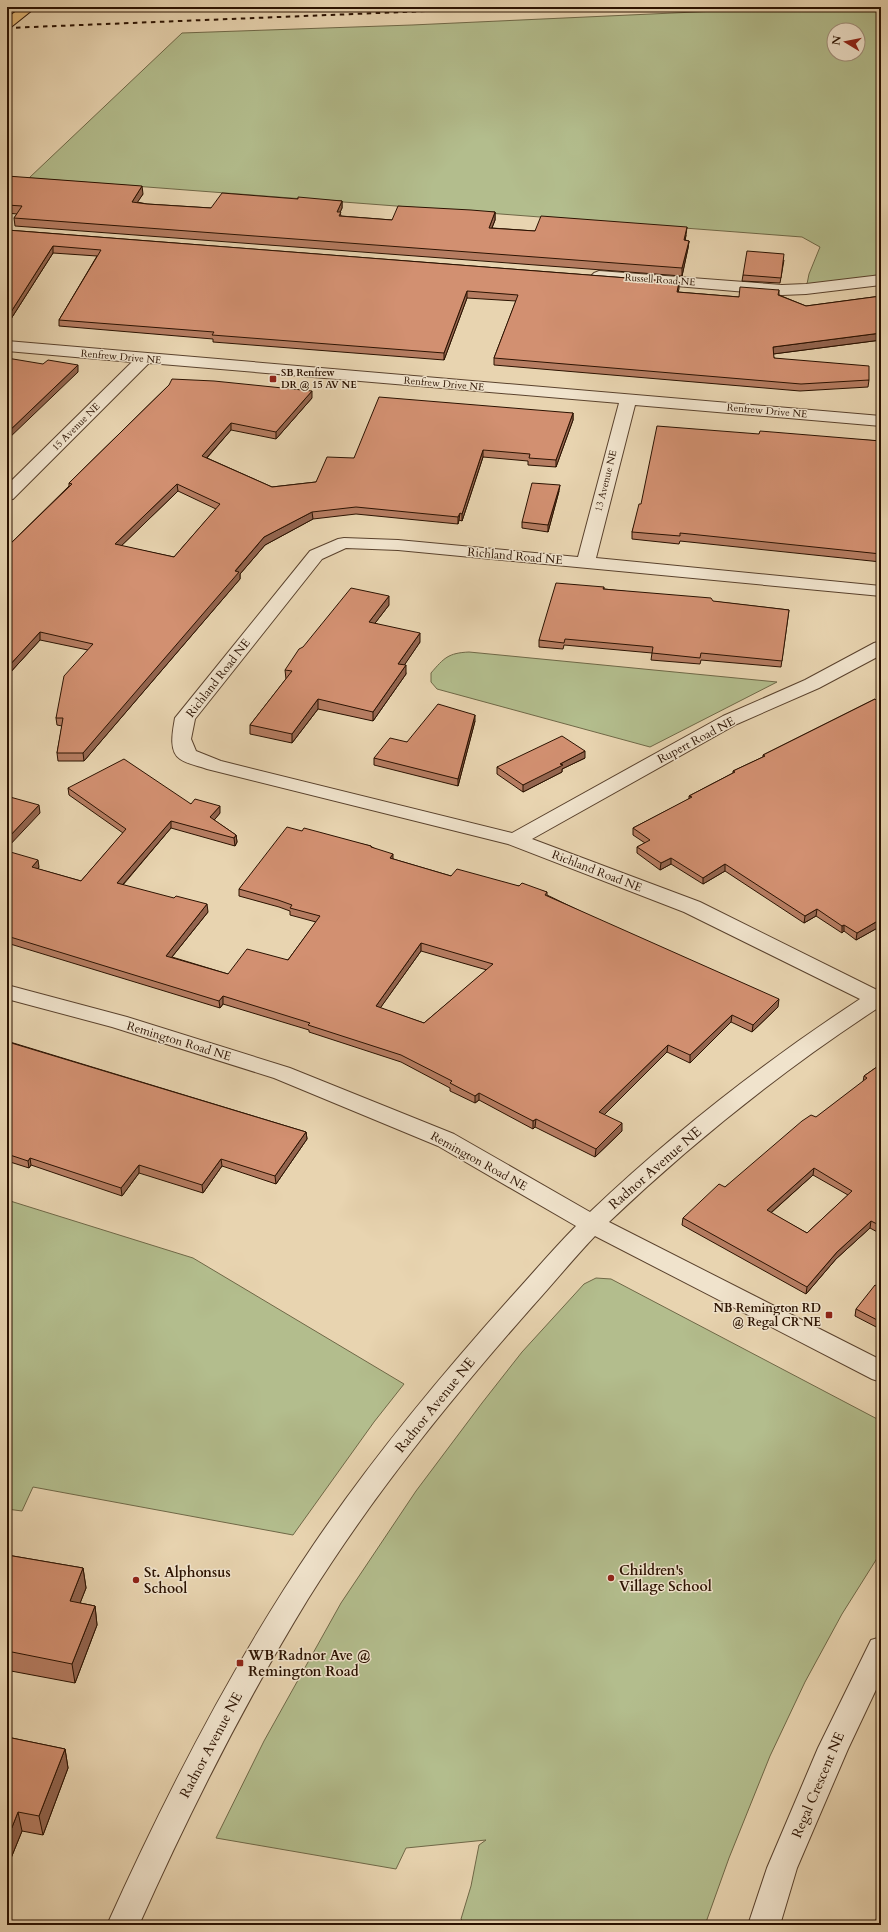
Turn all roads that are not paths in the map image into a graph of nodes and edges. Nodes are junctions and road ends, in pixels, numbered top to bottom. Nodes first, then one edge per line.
1 (30, 7) edge
2 (7, 24) edge
3 (585, 275) edge
4 (881, 280) edge
5 (7, 346) edge
6 (144, 359) junction
7 (628, 399) junction
8 (881, 421) edge
9 (7, 495) edge
10 (586, 562) junction
11 (881, 592) edge
12 (881, 647) edge
13 (515, 840) junction
14 (7, 992) edge
15 (879, 997) edge
16 (592, 1224) junction
17 (881, 1372) edge
18 (881, 1649) edge
19 (123, 1925) edge
20 (764, 1925) edge

1 - 2 highway
3 - 4 street, Russell Road NE
5 - 6 street, Renfrew Drive NE
6 - 7 street, Renfrew Drive NE
6 - 9 street, 15 Avenue NE
7 - 8 street, Renfrew Drive NE
7 - 10 street, 13 Avenue NE
10 - 11 street, Richland Road NE
10 - 13 street, Richland Road NE
12 - 13 street, Rupert Road NE
13 - 15 street, Richland Road NE
14 - 16 street, Remington Road NE
15 - 16 street, Radnor Avenue NE
16 - 17 street, Remington Road NE
16 - 19 street, Radnor Avenue NE
18 - 20 street, Regal Crescent NE

